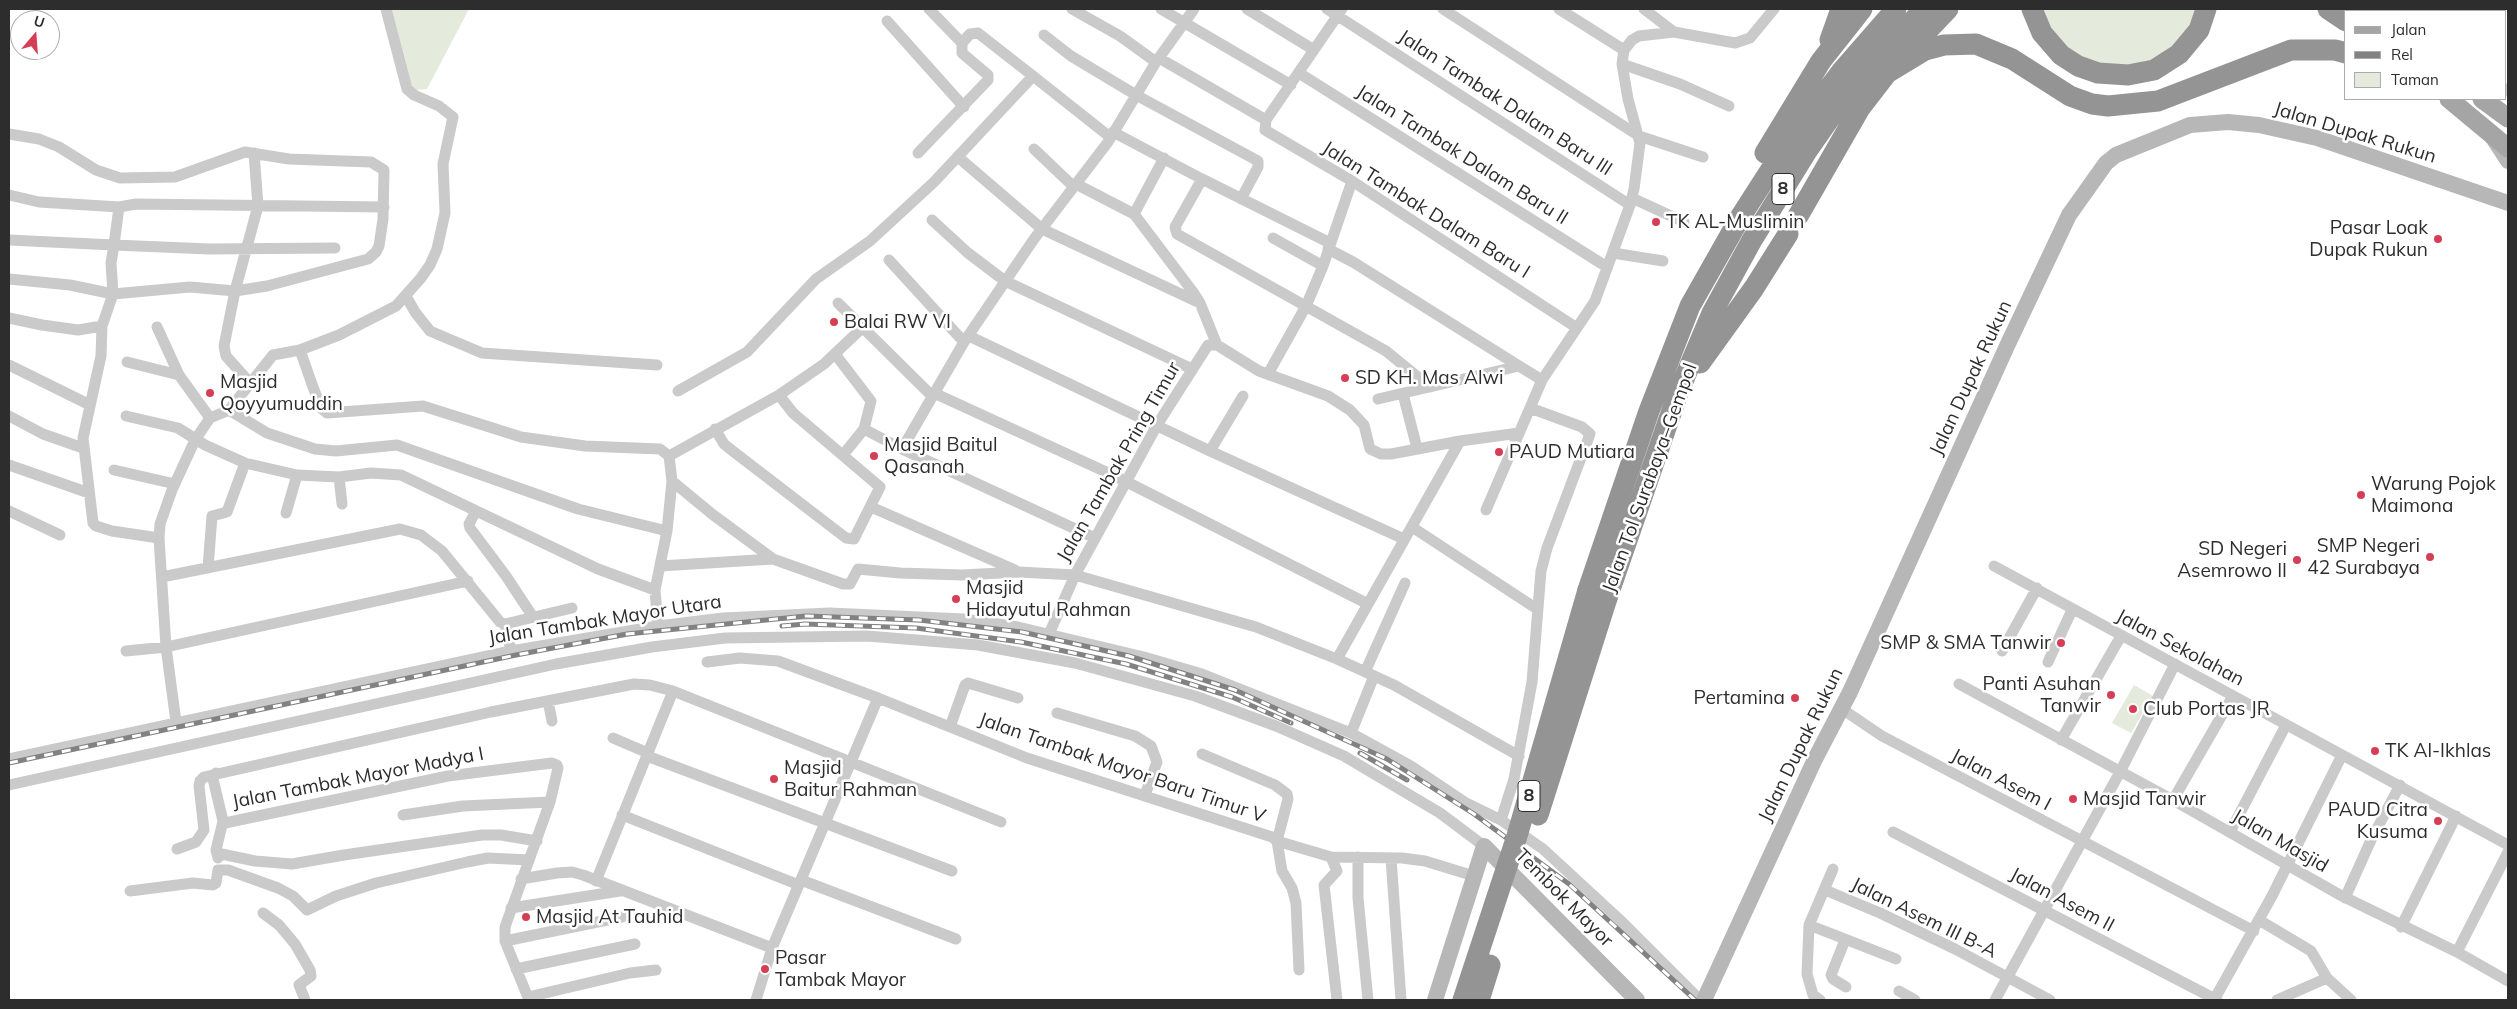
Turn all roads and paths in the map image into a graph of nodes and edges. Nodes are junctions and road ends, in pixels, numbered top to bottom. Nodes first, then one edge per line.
1 (386, 9) edge
2 (929, 9) edge
3 (1072, 9) edge
4 (1161, 9) edge
5 (1194, 9) edge
6 (1247, 9) edge
7 (1443, 9) edge
8 (1559, 9) edge
9 (1644, 9) edge
10 (1774, 9) edge
11 (1841, 9) edge
12 (1862, 9) edge
13 (1896, 9) edge
14 (1924, 9) edge
15 (1948, 9) edge
16 (2032, 9) edge
17 (2206, 9) edge
18 (2328, 9) edge
19 (1335, 11) edge
20 (2344, 21) edge
21 (887, 22) dead end
22 (1184, 22) junction
23 (1674, 32) junction
24 (1044, 35) dead end
25 (962, 44) junction
26 (1314, 50) junction
27 (1624, 50) junction
28 (2344, 52) edge
29 (1158, 60) junction
30 (1821, 61) junction
31 (1622, 64) junction
32 (1299, 72) junction
33 (1887, 73) junction
34 (1033, 76) junction
35 (1291, 85) junction
36 (1136, 95) junction
37 (2450, 100) edge
38 (2483, 100) edge
39 (1730, 106) dead end
40 (964, 107) junction
41 (2508, 118) edge
42 (1266, 120) junction
43 (2486, 129) junction
44 (9, 134) edge
45 (1111, 134) junction
46 (1639, 136) junction
47 (2508, 148) edge
48 (1034, 149) dead end
49 (254, 153) junction
50 (918, 153) dead end
51 (958, 157) junction
52 (1703, 157) dead end
53 (1164, 158) junction
54 (2508, 161) edge
55 (1202, 179) junction
56 (1352, 181) junction
57 (1075, 186) junction
58 (2508, 189) edge
59 (9, 194) edge
60 (2492, 197) junction
61 (1241, 199) junction
62 (1631, 201) junction
63 (2508, 203) edge
64 (258, 206) junction
65 (119, 207) junction
66 (384, 207) junction
67 (1134, 214) junction
68 (932, 220) dead end
69 (1684, 222) dead end
70 (1042, 229) junction
71 (1273, 238) dead end
72 (9, 240) edge
73 (114, 245) junction
74 (1329, 246) junction
75 (247, 247) junction
76 (335, 248) dead end
77 (1613, 253) junction
78 (889, 260) dead end
79 (1663, 261) dead end
80 (1323, 266) junction
81 (1607, 267) junction
82 (9, 279) edge
83 (1006, 281) junction
84 (234, 291) junction
85 (113, 294) junction
86 (406, 296) junction
87 (838, 303) dead end
88 (1200, 304) junction
89 (1306, 306) junction
90 (1690, 306) junction
91 (9, 318) edge
92 (102, 326) junction
93 (157, 327) dead end
94 (862, 328) junction
95 (1577, 328) junction
96 (966, 339) junction
97 (1216, 345) junction
98 (300, 350) junction
99 (835, 354) junction
100 (126, 362) dead end
101 (9, 365) edge
102 (657, 365) dead end
103 (1519, 366) junction
104 (1192, 369) junction
105 (1268, 374) junction
106 (179, 375) junction
107 (1542, 380) junction
108 (250, 383) junction
109 (1430, 387) junction
110 (678, 391) dead end
111 (1678, 393) junction
112 (1403, 394) junction
113 (778, 395) junction
114 (933, 395) junction
115 (1243, 396) dead end
116 (1378, 399) dead end
117 (90, 405) junction
118 (1530, 408) junction
119 (229, 410) junction
120 (9, 416) edge
121 (126, 416) dead end
122 (210, 418) junction
123 (1157, 425) junction
124 (864, 428) junction
125 (715, 429) junction
126 (1520, 432) junction
127 (195, 440) junction
128 (1460, 441) junction
129 (83, 448) junction
130 (1417, 448) junction
131 (902, 449) junction
132 (1210, 451) junction
133 (669, 456) junction
134 (843, 456) junction
135 (245, 462) junction
136 (9, 465) edge
137 (114, 470) dead end
138 (297, 475) junction
139 (340, 478) junction
140 (672, 481) junction
141 (1126, 482) junction
142 (175, 484) junction
143 (90, 493) junction
144 (342, 504) dead end
145 (871, 507) junction
146 (1486, 510) dead end
147 (476, 511) junction
148 (9, 512) edge
149 (286, 513) dead end
150 (1412, 527) junction
151 (667, 531) junction
152 (60, 535) dead end
153 (159, 538) junction
154 (1095, 538) junction
155 (1404, 539) junction
156 (772, 559) junction
157 (660, 566) junction
158 (1994, 566) dead end
159 (208, 568) junction
160 (1019, 572) junction
161 (1075, 575) junction
162 (162, 577) junction
163 (468, 581) junction
164 (1405, 583) dead end
165 (2038, 588) junction
166 (655, 590) junction
167 (1598, 594) junction
168 (1368, 604) junction
169 (572, 608) dead end
170 (1537, 610) junction
171 (2072, 610) junction
172 (533, 617) junction
173 (505, 624) junction
174 (658, 626) junction
175 (1049, 634) junction
176 (2121, 636) junction
177 (166, 647) junction
178 (126, 651) dead end
179 (512, 651) junction
180 (2002, 652) dead end
181 (1337, 659) junction
182 (707, 662) dead end
183 (2048, 662) dead end
184 (2175, 664) junction
185 (1369, 674) junction
186 (1959, 684) dead end
187 (673, 691) junction
188 (2233, 696) junction
189 (878, 698) junction
190 (1018, 698) dead end
191 (548, 701) junction
192 (1842, 709) junction
193 (1057, 713) dead end
194 (176, 722) junction
195 (552, 722) dead end
196 (2286, 725) junction
197 (950, 727) junction
198 (1351, 733) junction
199 (613, 738) dead end
200 (2061, 740) junction
201 (648, 754) junction
202 (1202, 754) dead end
203 (2342, 755) junction
204 (1519, 756) junction
205 (9, 759) edge
206 (850, 763) junction
207 (2120, 772) junction
208 (216, 773) junction
209 (9, 785) edge
210 (2400, 785) junction
211 (1145, 795) junction
212 (2173, 800) junction
213 (550, 802) junction
214 (403, 815) dead end
215 (622, 815) junction
216 (2456, 816) junction
217 (1501, 820) junction
218 (223, 821) junction
219 (1001, 822) dead end
220 (824, 823) junction
221 (1893, 832) dead end
222 (2230, 832) junction
223 (1277, 841) junction
224 (537, 842) junction
225 (2081, 842) junction
226 (2508, 845) edge
227 (1484, 846) junction
228 (177, 849) dead end
229 (2508, 852) edge
230 (217, 853) junction
231 (1331, 857) junction
232 (1358, 857) junction
233 (1391, 858) junction
234 (529, 860) junction
235 (2286, 866) junction
236 (1833, 869) dead end
237 (223, 870) junction
238 (952, 871) dead end
239 (1474, 876) junction
240 (521, 879) junction
241 (596, 880) junction
242 (800, 883) junction
243 (1825, 890) junction
244 (130, 891) dead end
245 (620, 891) junction
246 (2345, 898) junction
247 (511, 908) junction
248 (2044, 910) junction
249 (264, 913) dead end
250 (622, 917) dead end
251 (2259, 920) junction
252 (1809, 925) junction
253 (2402, 927) junction
254 (2254, 931) junction
255 (956, 939) dead end
256 (1845, 940) junction
257 (505, 941) junction
258 (635, 944) dead end
259 (772, 948) junction
260 (2457, 952) junction
261 (1896, 959) dead end
262 (516, 969) junction
263 (656, 970) dead end
264 (1299, 970) dead end
265 (2007, 978) junction
266 (2327, 978) junction
267 (2508, 981) edge
268 (1846, 987) dead end
269 (1899, 990) dead end
270 (528, 999) edge
271 (305, 1000) edge
272 (756, 1000) edge
273 (1336, 1000) edge
274 (1368, 1000) edge
275 (1401, 1000) edge
276 (1435, 1000) edge
277 (1463, 1000) edge
278 (1479, 1000) edge
279 (1637, 1000) edge
280 (1700, 1000) edge
281 (1704, 1000) edge
282 (1820, 1000) edge
283 (1915, 1000) edge
284 (1995, 1000) edge
285 (2050, 1000) edge
286 (2215, 1000) edge
287 (2277, 1000) edge
288 (2352, 1000) edge

1 - 86 street
2 - 25 street
3 - 29 street
4 - 22 street
5 - 22 street
6 - 26 street
7 - 46 street
8 - 27 street
9 - 23 street
10 - 23 street
11 - 30 highway
12 - 30 highway
13 - 90 highway, Jalan Tol Surabaya–Gempol / 8
14 - 111 highway, Jalan Tol Surabaya–Gempol / 8
15 - 33 highway
16 - 17 highway
18 - 20 highway
19 - 26 street
19 - 62 street, Jalan Tambak Dalam Baru III
21 - 40 street
22 - 29 street
22 - 35 street
23 - 27 street
24 - 36 street
25 - 34 street
25 - 40 street
26 - 32 street
27 - 31 street
28 - 33 highway
29 - 36 street
29 - 42 street
30 - 90 highway
31 - 39 street
31 - 46 street
32 - 35 street
32 - 81 street, Jalan Tambak Dalam Baru II
33 - 111 highway
34 - 45 street
34 - 51 street
35 - 42 street
36 - 45 street
36 - 61 street
37 - 43 main road
38 - 41 main road
40 - 50 street
42 - 56 street, Jalan Tambak Dalam Baru I
43 - 47 main road
43 - 54 main road
44 - 49 street
45 - 53 street
45 - 57 street
46 - 52 street
46 - 62 street
48 - 57 street
49 - 64 street
49 - 66 street
51 - 70 street
51 - 110 street
53 - 55 street
53 - 67 street
55 - 61 street
55 - 89 street
56 - 74 street
56 - 95 street, Jalan Tambak Dalam Baru I
57 - 67 street
57 - 70 street
58 - 60 main road
59 - 65 street
60 - 63 main road, Jalan Dupak Rukun
60 - 192 main road, Jalan Dupak Rukun
61 - 74 street
62 - 69 street, Jalan Tambak Dalam Baru III
62 - 77 street
64 - 65 street
64 - 66 street
64 - 75 street
65 - 73 street
66 - 84 street
67 - 88 street
68 - 83 street
70 - 83 street
70 - 88 street
71 - 80 street
72 - 73 street
73 - 75 street
73 - 85 street
74 - 80 street
74 - 103 street
75 - 76 street
75 - 84 street
77 - 79 street
77 - 81 street
78 - 96 street
80 - 89 street
81 - 95 street
82 - 85 street
83 - 96 street
83 - 104 street
84 - 85 street
84 - 108 street
85 - 92 street
86 - 98 street
86 - 102 street
87 - 94 street
88 - 97 street
89 - 105 street
89 - 109 street
90 - 167 highway, Jalan Tol Surabaya–Gempol / 8
91 - 92 street
92 - 117 street
93 - 106 street
94 - 99 street
94 - 114 street
95 - 107 street
96 - 114 street
96 - 123 street
97 - 104 street, Jalan Tambak Pring Timur
97 - 105 street
98 - 108 street
98 - 133 street
99 - 113 street
99 - 124 street
100 - 106 street
101 - 117 street
103 - 107 street
103 - 109 street
104 - 123 street, Jalan Tambak Pring Timur
105 - 130 street
106 - 122 street
107 - 118 street
108 - 119 street
109 - 112 street
111 - 167 highway, Jalan Tol Surabaya–Gempol / 8
112 - 116 street
112 - 130 street
113 - 125 street
113 - 134 street
114 - 131 street
114 - 141 street
115 - 132 street
117 - 129 street
118 - 126 street
118 - 170 street
119 - 122 street
119 - 151 street
120 - 129 street
121 - 127 street
122 - 127 street
123 - 132 street
123 - 141 street, Jalan Tambak Pring Timur
124 - 131 street
124 - 134 street
125 - 133 street
125 - 145 street
126 - 128 street
126 - 146 street
127 - 135 street
127 - 142 street
128 - 130 street
128 - 150 street
129 - 143 street
131 - 154 street
132 - 155 street
133 - 140 street
134 - 145 street
135 - 138 street
135 - 159 street
136 - 143 street
137 - 142 street
138 - 139 street
138 - 149 street
139 - 144 street
139 - 147 street
140 - 151 street
140 - 156 street
141 - 154 street, Jalan Tambak Pring Timur
141 - 168 street
142 - 153 street
143 - 153 street
145 - 160 street
147 - 166 street
147 - 172 street
148 - 152 street
150 - 155 street
150 - 170 street
151 - 157 street
153 - 162 street
154 - 161 street, Jalan Tambak Pring Timur
155 - 168 street
156 - 157 street
156 - 160 street
157 - 166 street
158 - 165 street, Jalan Sekolahan
159 - 162 street
159 - 163 street
160 - 161 street
161 - 175 street, Jalan Tambak Pring Timur
161 - 181 street
162 - 177 street
163 - 173 street
163 - 177 street
164 - 185 street
165 - 171 street, Jalan Sekolahan
165 - 180 street
166 - 174 street
167 - 277 highway, Jalan Tol Surabaya–Gempol / 8, bridge
167 - 278 highway, Jalan Tol Surabaya–Gempol / 8, bridge
168 - 181 street
169 - 172 street
170 - 204 street
171 - 176 street, Jalan Sekolahan
171 - 183 street
172 - 173 street
173 - 179 street
174 - 175 street, Jalan Tambak Mayor Utara
174 - 179 street, Jalan Tambak Mayor Utara
175 - 198 street, Jalan Tambak Mayor Utara
176 - 184 street, Jalan Sekolahan
176 - 200 street
177 - 178 street
177 - 194 street
179 - 194 street, Jalan Tambak Mayor Utara
181 - 185 street
182 - 189 street, Jalan Tambak Mayor Baru Timur V
184 - 188 street, Jalan Sekolahan
184 - 207 street
185 - 198 street
185 - 204 street
186 - 200 street, Jalan Masjid
187 - 191 street
187 - 201 street
187 - 206 street
188 - 196 street, Jalan Sekolahan
188 - 212 street
189 - 197 street, Jalan Tambak Mayor Baru Timur V
189 - 206 street
190 - 197 street
191 - 195 street
191 - 208 street
192 - 225 street, Jalan Asem I
192 - 281 main road, Jalan Dupak Rukun
193 - 211 street
194 - 205 street, Jalan Tambak Mayor Utara
196 - 203 street, Jalan Sekolahan
196 - 222 street
197 - 211 street, Jalan Tambak Mayor Baru Timur V
198 - 217 street, Jalan Tambak Mayor Utara
199 - 201 street
200 - 207 street, Jalan Masjid
201 - 215 street
201 - 220 street
202 - 223 street, Jalan Tambak Mayor Baru Timur V
203 - 210 street, Jalan Sekolahan
203 - 235 street
204 - 217 street
206 - 219 street
206 - 220 street
207 - 212 street, Jalan Masjid
207 - 225 street
208 - 218 street, Jalan Tambak Mayor Madya I
208 - 228 street
209 - 227 street
210 - 216 street, Jalan Sekolahan
210 - 246 street
211 - 223 street, Jalan Tambak Mayor Baru Timur V
212 - 222 street, Jalan Masjid
213 - 214 street
213 - 218 street, Jalan Tambak Mayor Madya I
213 - 224 street
215 - 241 street
215 - 242 street
216 - 226 street, Jalan Sekolahan
216 - 253 street
217 - 280 street, Jalan Tambak Mayor Utara
218 - 230 street
220 - 238 street
220 - 242 street
221 - 248 street, Jalan Asem II
222 - 235 street, Jalan Masjid
223 - 231 street
223 - 264 street
224 - 230 street
224 - 234 street
225 - 248 street
225 - 254 street, Jalan Asem I
227 - 239 main road
227 - 279 main road, Tembok Mayor
229 - 260 street
230 - 237 street
231 - 232 street
231 - 273 street
232 - 233 street
232 - 274 street
233 - 239 street
233 - 275 street
234 - 237 street
234 - 240 street
235 - 246 street, Jalan Masjid
235 - 251 street
236 - 243 street
237 - 244 street
239 - 276 main road
240 - 241 street
240 - 247 street
241 - 245 street
242 - 255 street
242 - 259 street
243 - 252 street
243 - 265 street, Jalan Asem III B-A
245 - 247 street
245 - 259 street
246 - 253 street, Jalan Masjid
247 - 257 street
248 - 265 street
248 - 286 street, Jalan Asem II
249 - 271 street
250 - 257 street
251 - 254 street
251 - 266 street
252 - 256 street
252 - 282 street
253 - 260 street, Jalan Masjid
254 - 286 street
256 - 261 street
256 - 268 street
257 - 262 street
258 - 262 street
259 - 272 street
260 - 267 street, Jalan Masjid
262 - 270 street
263 - 270 street
265 - 284 street
265 - 285 street, Jalan Asem III B-A
266 - 287 street
266 - 288 street
269 - 283 street

